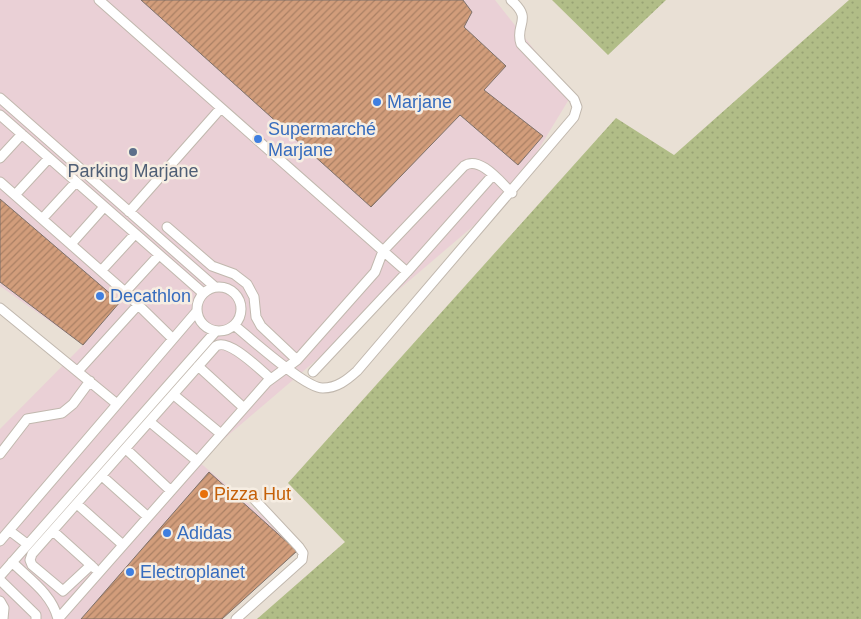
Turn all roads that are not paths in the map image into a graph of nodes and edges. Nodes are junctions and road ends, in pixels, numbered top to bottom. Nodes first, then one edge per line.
1 (99, 0) edge
2 (511, 0) edge
3 (0, 98) edge
4 (221, 108) junction
5 (0, 115) edge
6 (22, 134) junction
7 (0, 158) edge
8 (48, 158) junction
9 (492, 175) junction
10 (0, 182) edge
11 (76, 182) junction
12 (512, 193) junction
13 (15, 195) junction
14 (104, 206) junction
15 (129, 212) junction
16 (42, 219) junction
17 (167, 227) dead end
18 (135, 234) junction
19 (71, 244) junction
20 (383, 251) junction
21 (159, 255) junction
22 (101, 271) junction
23 (407, 272) junction
24 (215, 287) junction
25 (125, 292) junction
26 (203, 294) junction
27 (138, 305) junction
28 (0, 308) edge
29 (197, 311) junction
30 (234, 325) junction
31 (216, 331) junction
32 (173, 340) junction
33 (297, 360) junction
34 (198, 366) junction
35 (287, 367) junction
36 (78, 371) junction
37 (313, 372) dead end
38 (270, 378) junction
39 (90, 381) junction
40 (174, 395) junction
41 (117, 404) junction
42 (244, 408) junction
43 (150, 422) junction
44 (221, 434) junction
45 (126, 449) junction
46 (0, 454) edge
47 (197, 461) junction
48 (102, 476) junction
49 (171, 491) junction
50 (254, 498) dead end
51 (77, 504) junction
52 (148, 517) junction
53 (10, 531) junction
54 (53, 532) junction
55 (0, 541) edge
56 (27, 544) junction
57 (123, 545) junction
58 (12, 562) junction
59 (91, 565) junction
60 (99, 572) junction
61 (0, 576) edge
62 (0, 580) edge
63 (0, 601) edge
64 (3, 619) edge
65 (36, 619) edge
66 (58, 619) edge
67 (236, 619) edge

1 - 4 lane
2 - 12 lane
3 - 15 lane
4 - 15 lane
4 - 20 lane
5 - 6 lane
6 - 7 lane
6 - 8 lane
8 - 11 lane
8 - 13 lane
9 - 12 lane
9 - 20 lane
9 - 23 lane
10 - 13 lane
11 - 14 lane
11 - 16 lane
12 - 35 lane
13 - 16 lane
14 - 18 lane
14 - 19 lane
15 - 24 lane
16 - 19 lane
17 - 33 lane
18 - 21 lane
18 - 22 lane
19 - 22 lane
20 - 23 lane
20 - 33 lane
21 - 25 lane
21 - 26 lane
22 - 25 lane
23 - 37 lane
24 - 26 lane
24 - 30 lane
25 - 27 lane
26 - 29 lane
27 - 32 lane
27 - 36 lane
28 - 36 lane
29 - 31 lane
29 - 32 lane
30 - 31 lane
30 - 35 lane
31 - 56 lane
32 - 41 lane
33 - 35 lane
34 - 38 lane
34 - 40 lane
34 - 42 lane
35 - 38 lane
36 - 39 lane
38 - 42 lane
39 - 41 lane
39 - 46 lane
40 - 43 lane
40 - 44 lane
41 - 53 lane
42 - 44 lane
43 - 45 lane
43 - 47 lane
44 - 47 lane
45 - 48 lane
45 - 49 lane
47 - 49 lane
48 - 51 lane
48 - 52 lane
49 - 52 lane
50 - 67 lane
51 - 54 lane
51 - 57 lane
52 - 57 lane
53 - 55 lane
53 - 56 lane
54 - 59 lane
54 - 59 lane
56 - 58 lane
57 - 60 lane
58 - 61 lane
58 - 66 lane
59 - 60 lane
60 - 66 lane
62 - 65 lane
63 - 64 lane

